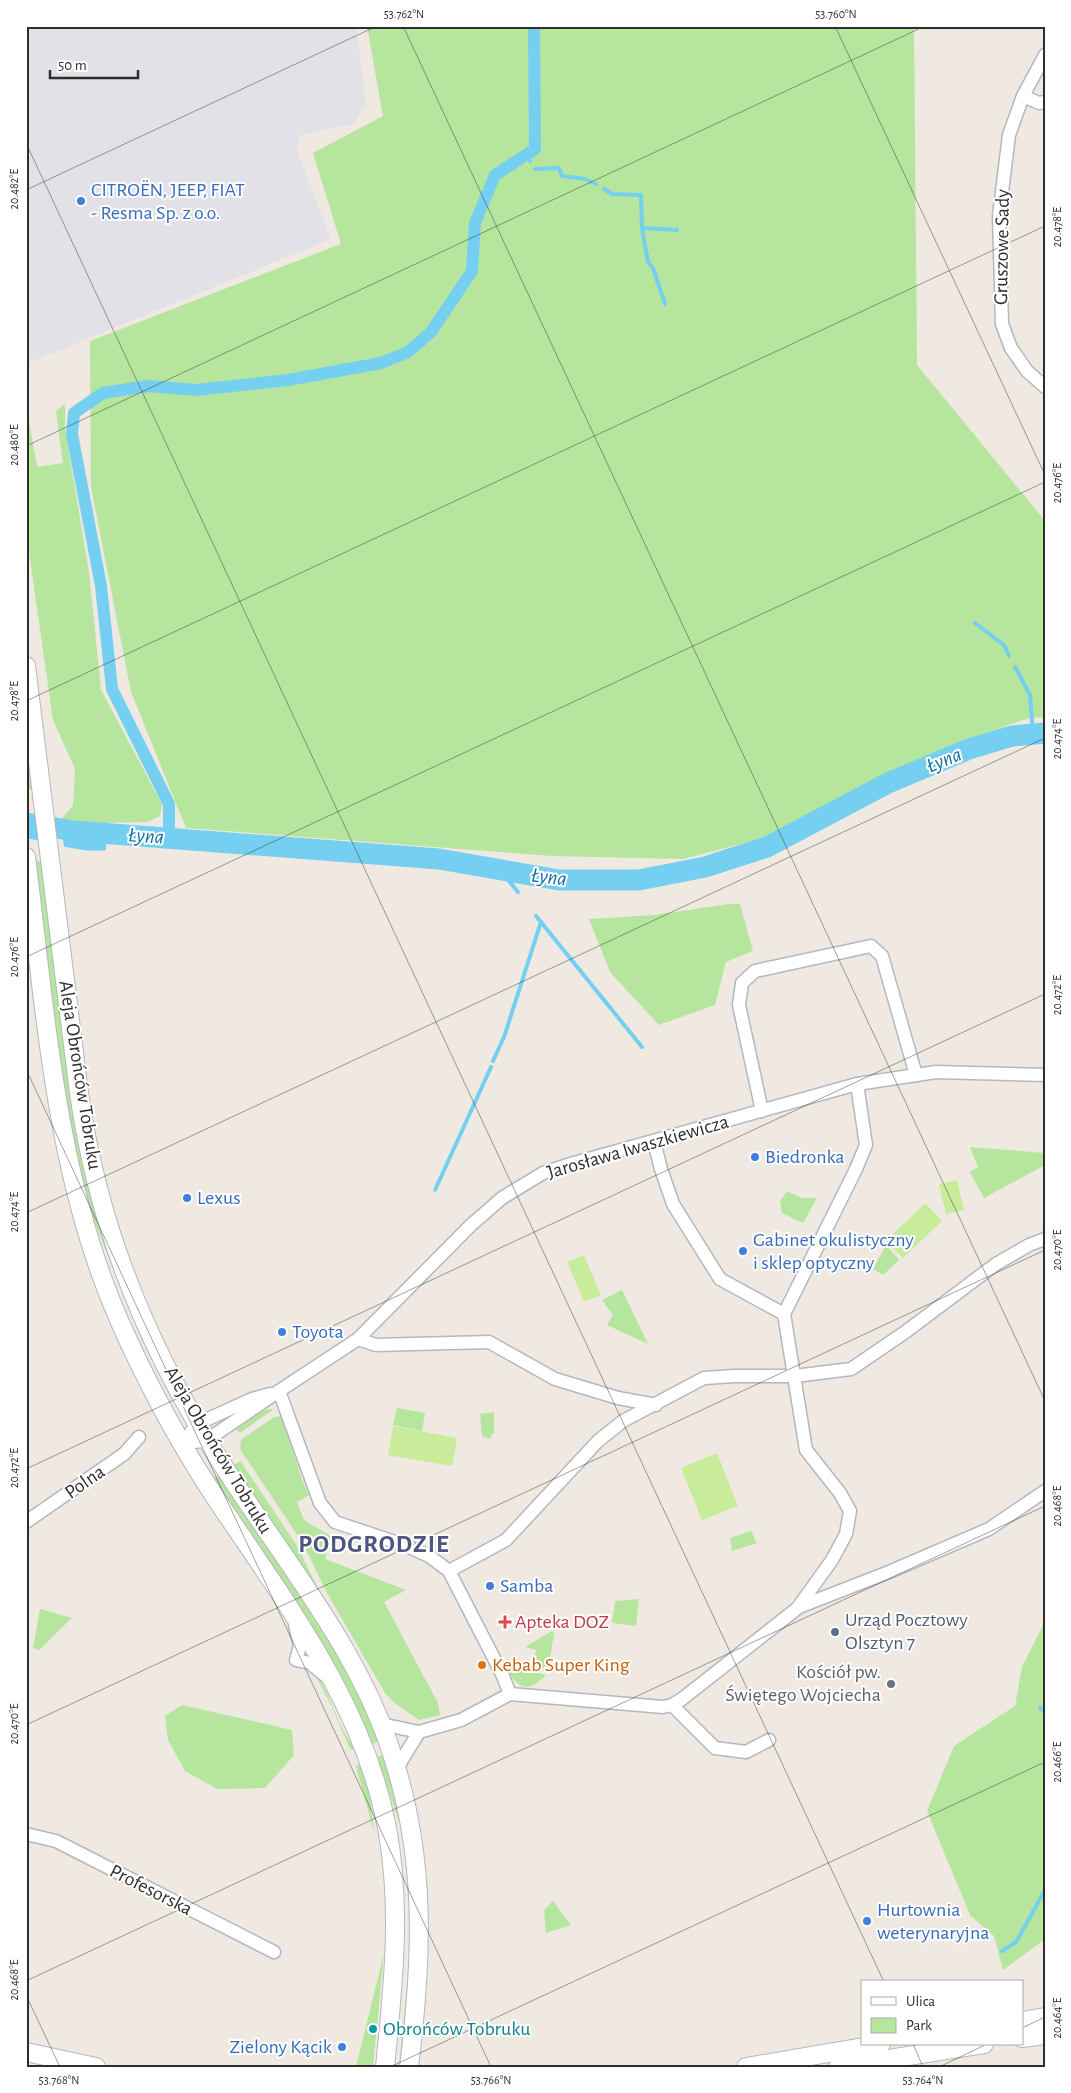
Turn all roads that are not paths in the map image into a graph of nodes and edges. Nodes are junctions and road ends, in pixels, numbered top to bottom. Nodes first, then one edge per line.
1 (1045, 55) edge
2 (1023, 96) junction
3 (1045, 102) edge
4 (1045, 387) edge
5 (26, 666) edge
6 (26, 858) edge
7 (916, 1075) junction
8 (1045, 1075) edge
9 (857, 1084) junction
10 (762, 1111) junction
11 (654, 1142) junction
12 (1045, 1239) edge
13 (784, 1314) junction
14 (358, 1340) junction
15 (795, 1376) junction
16 (279, 1391) junction
17 (618, 1398) junction
18 (656, 1405) junction
19 (623, 1421) junction
20 (197, 1424) junction
21 (139, 1437) dead end
22 (207, 1440) junction
23 (182, 1444) junction
24 (1045, 1490) edge
25 (26, 1522) edge
26 (449, 1571) junction
27 (799, 1607) junction
28 (510, 1694) junction
29 (672, 1705) junction
30 (381, 1724) junction
31 (419, 1732) junction
32 (769, 1740) dead end
33 (396, 1768) junction
34 (26, 1834) edge
35 (274, 1952) dead end
36 (1045, 2017) edge
37 (1024, 2021) edge
38 (1045, 2035) edge
39 (1024, 2038) edge
40 (869, 2046) edge
41 (971, 2046) edge
42 (26, 2052) edge
43 (96, 2067) edge
44 (384, 2067) edge
45 (409, 2067) edge
46 (746, 2067) edge
47 (838, 2067) edge

1 - 2 street, Gruszowe Sady
2 - 3 street
2 - 4 street, Gruszowe Sady
5 - 20 main road, Aleja Obrońców Tobruku
6 - 23 main road, Aleja Obrońców Tobruku
7 - 8 street, Jarosława Iwaszkiewicza
7 - 9 street, Jarosława Iwaszkiewicza
7 - 10 street
9 - 10 street, Jarosława Iwaszkiewicza
9 - 13 street
10 - 11 street, Jarosława Iwaszkiewicza
11 - 13 street, Jarosława Iwaszkiewicza
11 - 14 street, Jarosława Iwaszkiewicza
12 - 15 street
13 - 15 street
14 - 16 street, Jarosława Iwaszkiewicza
14 - 17 street
15 - 18 street
15 - 27 street
16 - 20 street, Jarosława Iwaszkiewicza
16 - 22 street, Jarosława Iwaszkiewicza
16 - 26 street
17 - 18 street
17 - 19 street
18 - 19 street
19 - 26 street
20 - 22 main road, Aleja Obrońców Tobruku
20 - 23 street, Jarosława Iwaszkiewicza
21 - 25 street, Polna
22 - 23 street, Jarosława Iwaszkiewicza
22 - 30 main road, Aleja Obrońców Tobruku
23 - 44 main road, Aleja Obrońców Tobruku
24 - 27 street
26 - 28 street
27 - 29 street
28 - 29 street
28 - 31 street
29 - 32 street
30 - 31 street
30 - 33 main road, Aleja Obrońców Tobruku
31 - 33 street
33 - 45 main road, Aleja Obrońców Tobruku
34 - 35 street, Profesorska
36 - 37 main road
38 - 39 main road
40 - 46 main road
41 - 47 main road
42 - 43 main road

